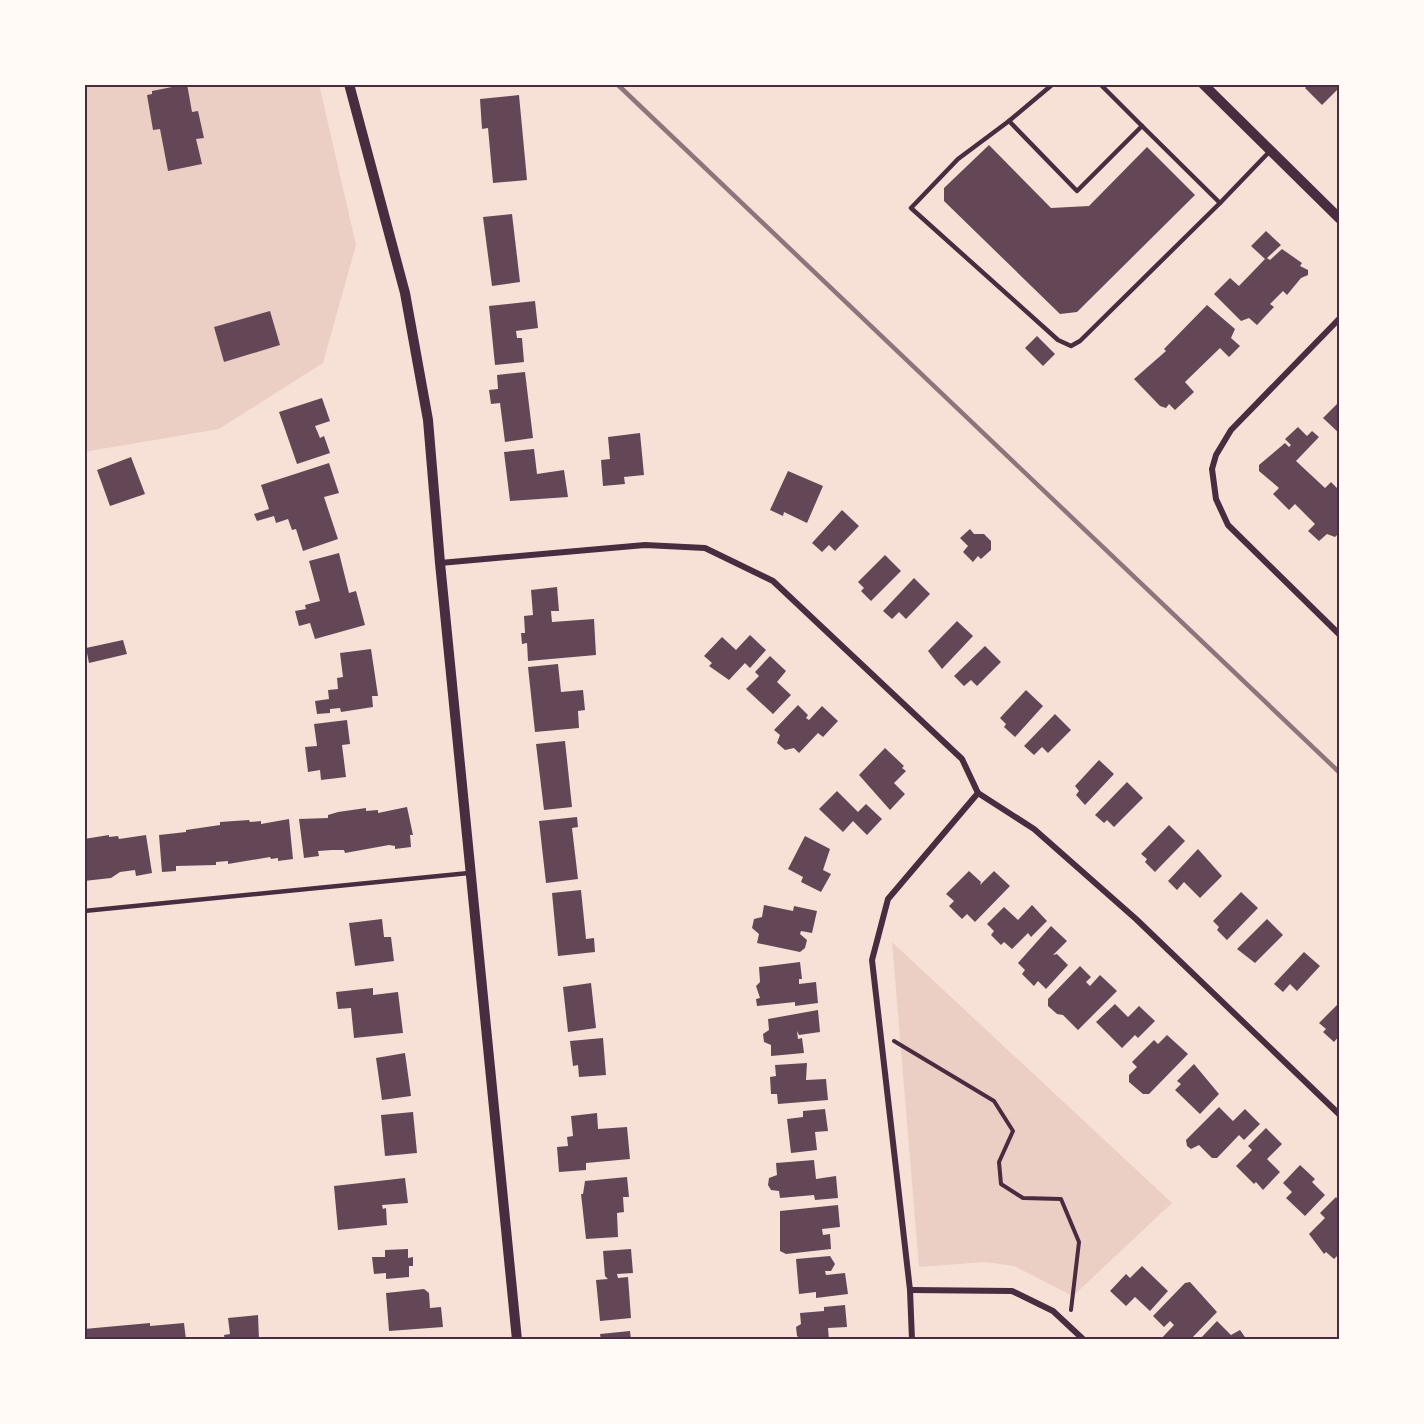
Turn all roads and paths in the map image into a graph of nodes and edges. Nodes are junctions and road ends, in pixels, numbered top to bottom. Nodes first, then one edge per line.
1 (349, 84) edge
2 (1053, 84) edge
3 (1100, 84) edge
4 (1203, 84) edge
5 (1009, 122) junction
6 (1142, 126) junction
7 (1270, 150) junction
8 (1220, 203) junction
9 (1340, 219) edge
10 (1340, 318) edge
11 (440, 563) junction
12 (1340, 635) edge
13 (978, 793) junction
14 (471, 873) junction
15 (84, 911) edge
16 (881, 1033) junction
17 (1340, 1115) edge
18 (910, 1290) junction
19 (1069, 1326) junction
20 (517, 1340) edge
21 (912, 1340) edge
22 (1084, 1340) edge

1 - 11 street
2 - 5 lane
3 - 6 lane
4 - 7 street
5 - 6 lane
5 - 8 lane
6 - 8 lane
7 - 8 lane
7 - 9 street
10 - 12 street
11 - 13 street
11 - 14 street
13 - 16 street
13 - 17 street
14 - 15 lane
14 - 20 street
16 - 18 street
16 - 19 path
18 - 19 street
18 - 21 street
19 - 22 street

